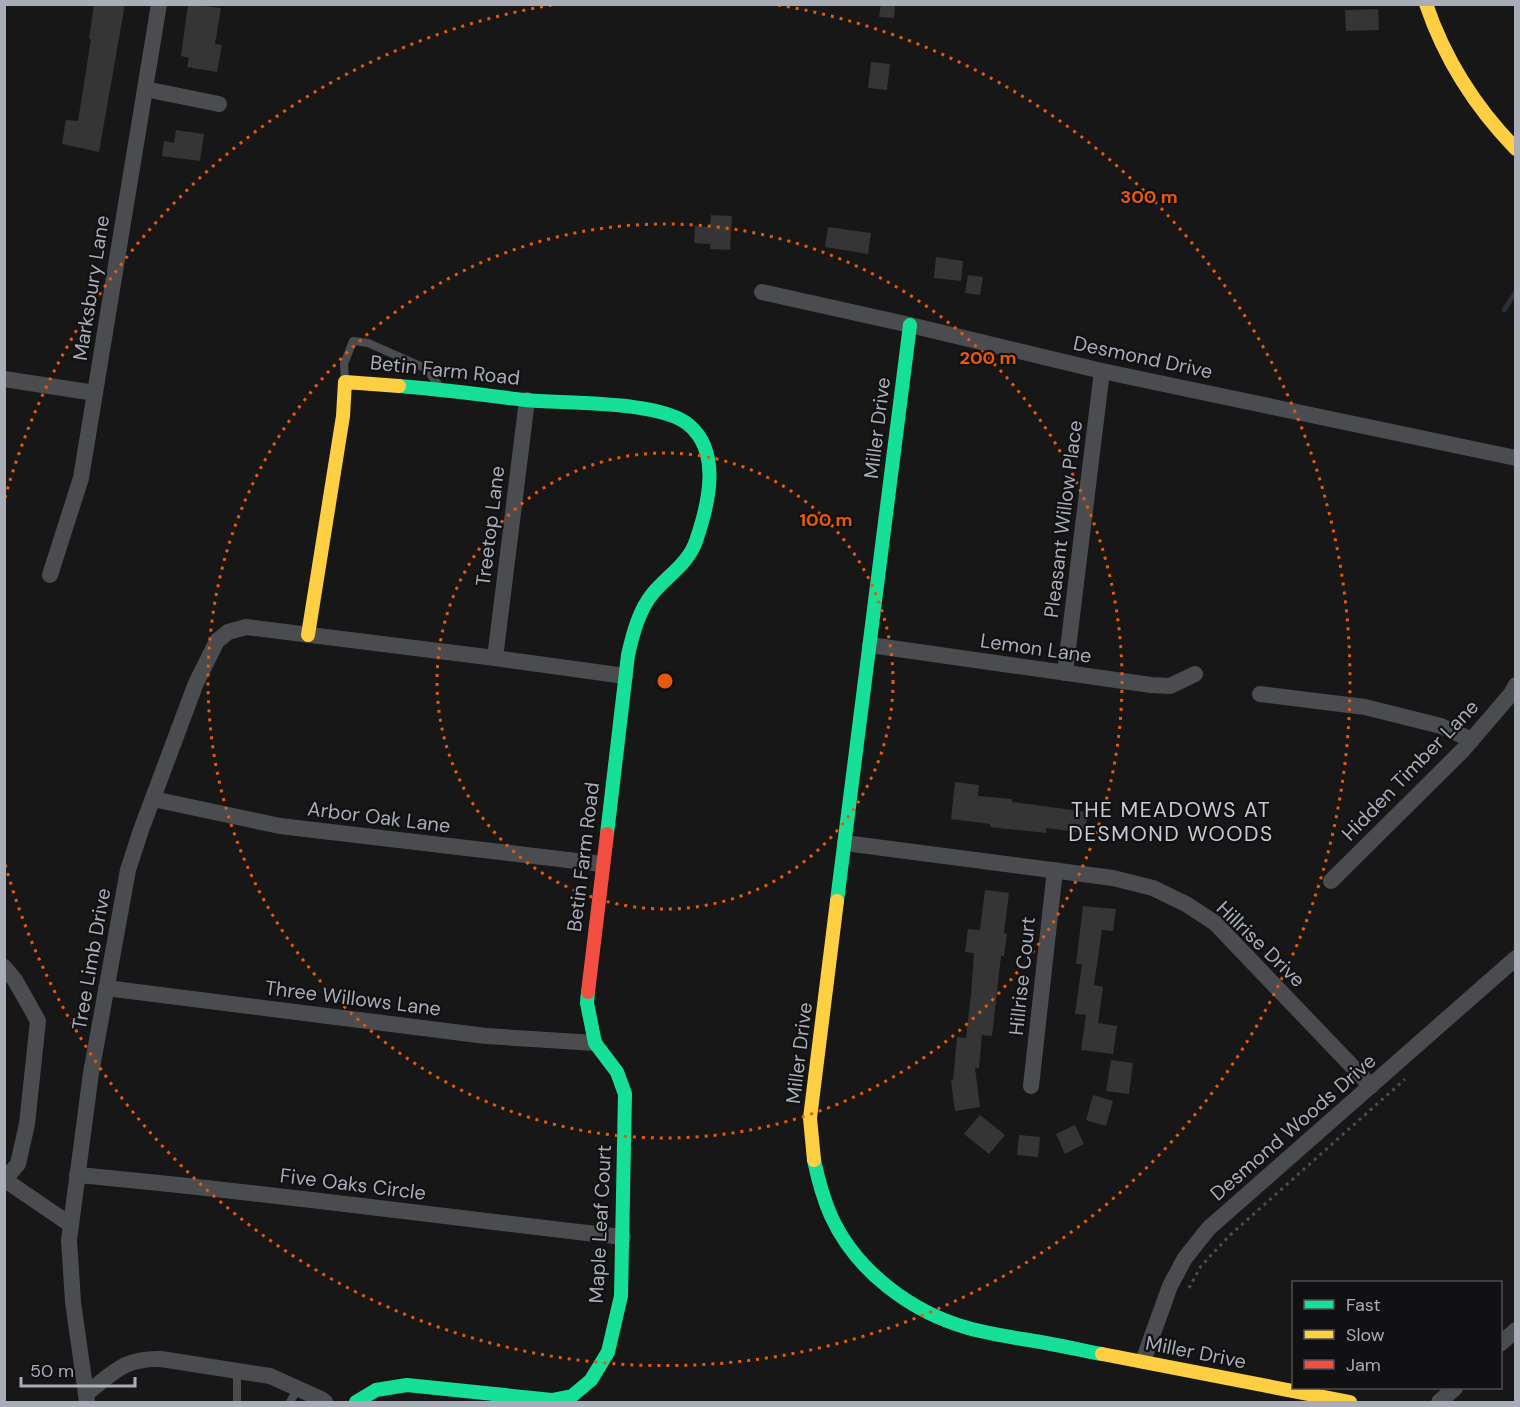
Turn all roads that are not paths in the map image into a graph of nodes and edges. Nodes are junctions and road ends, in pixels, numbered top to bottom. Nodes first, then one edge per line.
1 (159, 4) edge
2 (1426, 4) edge
3 (145, 89) junction
4 (219, 104) dead end
5 (1515, 149) edge
6 (762, 292) dead end
7 (910, 324) junction
8 (1102, 371) junction
9 (4, 379) edge
10 (345, 382) junction
11 (443, 389) junction
12 (95, 393) junction
13 (527, 400) junction
14 (1515, 459) edge
15 (50, 576) dead end
16 (308, 635) junction
17 (870, 645) junction
18 (495, 658) junction
19 (1065, 674) junction
20 (1195, 674) dead end
21 (626, 676) junction
22 (1515, 685) edge
23 (1260, 694) dead end
24 (1472, 740) junction
25 (153, 799) junction
26 (845, 843) junction
27 (602, 864) junction
28 (1055, 870) junction
29 (1331, 881) dead end
30 (1515, 958) edge
31 (4, 967) edge
32 (106, 988) junction
33 (595, 1043) junction
34 (1382, 1085) junction
35 (1031, 1086) dead end
36 (77, 1174) junction
37 (5, 1180) edge
38 (71, 1225) junction
39 (622, 1237) junction
40 (1515, 1330) edge
41 (1502, 1342) edge
42 (1143, 1361) junction
43 (237, 1371) junction
44 (1454, 1389) edge
45 (294, 1395) edge
46 (87, 1398) edge
47 (237, 1402) edge
48 (325, 1402) edge
49 (356, 1402) edge
50 (1350, 1402) edge
51 (1439, 1402) edge

1 - 3 street, Marksbury Lane
2 - 5 street
3 - 4 street
3 - 12 street, Marksbury Lane
6 - 7 street, Desmond Drive
7 - 8 street, Desmond Drive
7 - 17 street, Miller Drive
8 - 14 street, Desmond Drive
8 - 19 street, Pleasant Willow Place
9 - 12 street
10 - 11 street, Betin Farm Road
10 - 11 lane
10 - 16 street, Betin Farm Road
11 - 13 street, Betin Farm Road
12 - 15 street, Marksbury Lane
13 - 18 street, Treetop Lane
13 - 21 street, Betin Farm Road
16 - 18 street
16 - 25 street, Tree Limb Drive
17 - 19 street, Lemon Lane
17 - 26 street, Miller Drive
18 - 21 street
19 - 20 street, Lemon Lane
21 - 27 street, Betin Farm Road
22 - 24 street, Hidden Timber Lane
23 - 24 street
24 - 29 street, Hidden Timber Lane
25 - 27 street, Arbor Oak Lane
25 - 32 street, Tree Limb Drive
26 - 28 street, Hillrise Drive
26 - 42 street, Miller Drive
27 - 33 street, Betin Farm Road
28 - 34 street, Hillrise Drive
28 - 35 street, Hillrise Court
30 - 34 street, Desmond Woods Drive
31 - 37 street
32 - 33 street, Three Willows Lane
32 - 36 street, Tree Limb Drive
33 - 39 street, Maple Leaf Court
34 - 42 street, Desmond Woods Drive
36 - 38 street, Tree Limb Drive
36 - 39 street, Five Oaks Circle
37 - 38 street
38 - 46 street, Tree Limb Drive
39 - 49 street, Maple Leaf Court
40 - 41 street
42 - 50 street, Miller Drive
43 - 45 street
43 - 46 street
43 - 47 lane
44 - 51 street
45 - 48 street

